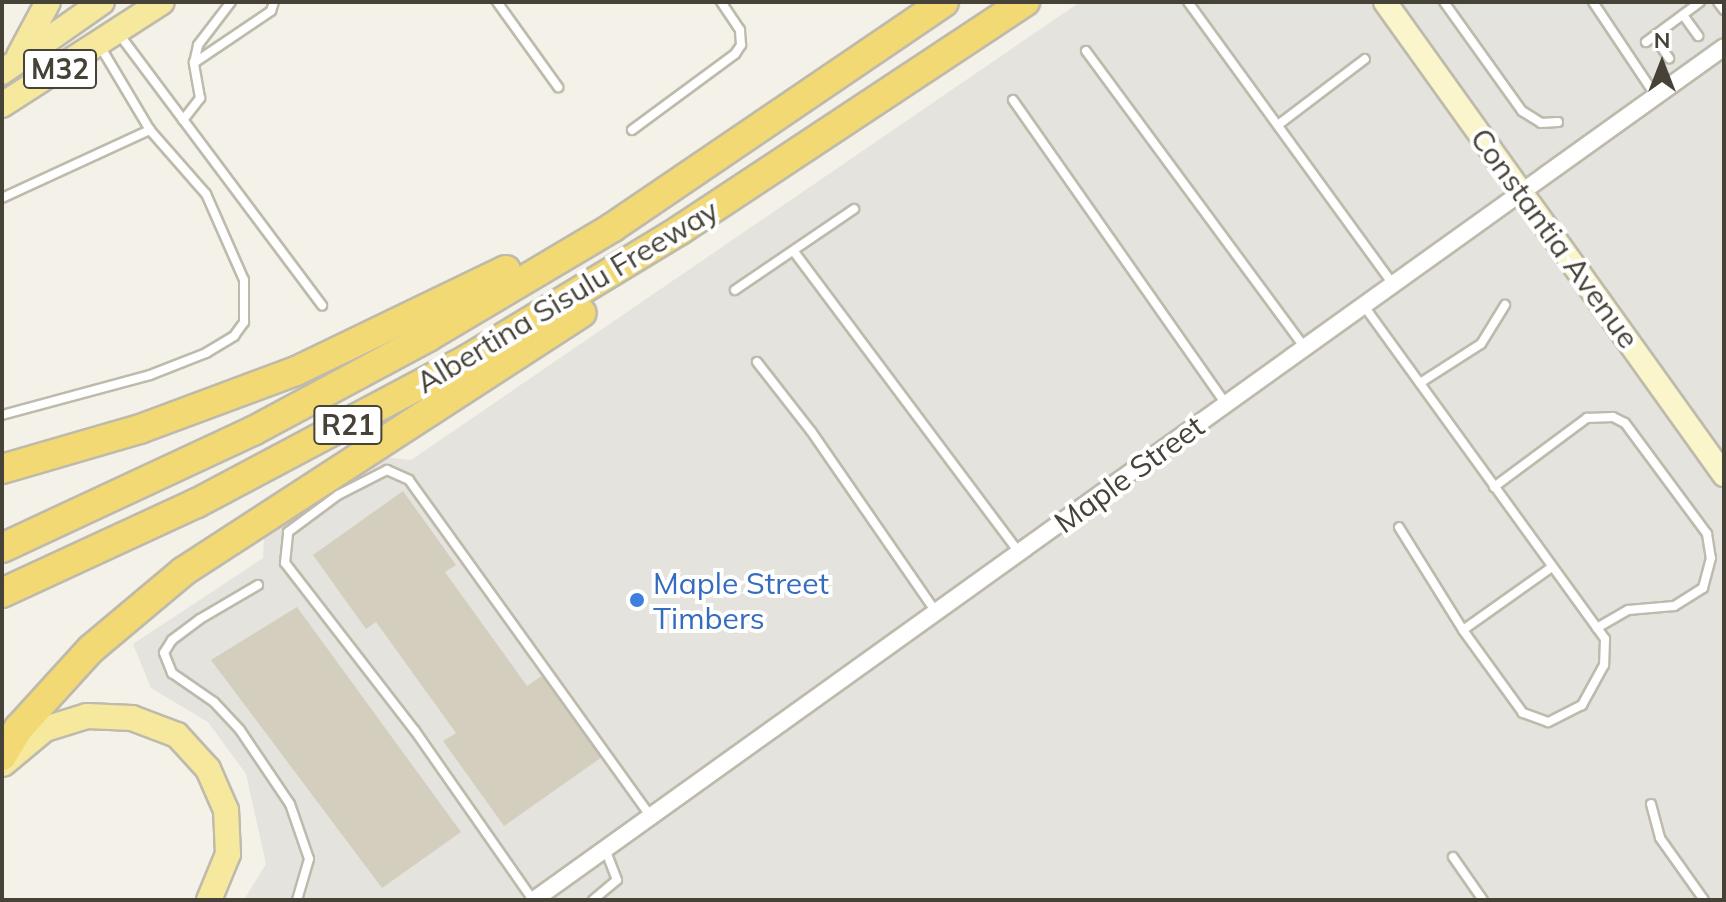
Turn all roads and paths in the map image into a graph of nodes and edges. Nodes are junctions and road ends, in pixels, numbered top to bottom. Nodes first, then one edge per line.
1 (48, 2) edge
2 (162, 2) edge
3 (231, 2) edge
4 (274, 2) edge
5 (497, 2) edge
6 (721, 2) edge
7 (944, 2) edge
8 (1025, 2) edge
9 (1188, 2) edge
10 (1385, 2) edge
11 (1444, 2) edge
12 (1593, 2) edge
13 (1700, 2) edge
14 (1718, 2) edge
15 (96, 4) edge
16 (1724, 10) edge
17 (1683, 15) junction
18 (1654, 36) junction
19 (1698, 36) dead end
20 (108, 38) junction
21 (1646, 42) dead end
22 (1724, 47) edge
23 (1086, 51) dead end
24 (1669, 58) dead end
25 (1365, 59) dead end
26 (194, 63) junction
27 (8, 68) edge
28 (558, 87) dead end
29 (1656, 96) junction
30 (1013, 100) dead end
31 (2, 105) edge
32 (183, 120) junction
33 (1558, 122) dead end
34 (1278, 125) junction
35 (150, 130) junction
36 (632, 130) dead end
37 (677, 183) junction
38 (1521, 192) junction
39 (2, 198) edge
40 (854, 209) dead end
41 (680, 230) junction
42 (795, 253) junction
43 (1393, 284) junction
44 (735, 290) dead end
45 (322, 305) dead end
46 (1364, 305) junction
47 (1505, 305) dead end
48 (1304, 347) junction
49 (757, 362) dead end
50 (1420, 383) junction
51 (1226, 404) junction
52 (2, 415) edge
53 (2, 469) edge
54 (1724, 475) edge
55 (1494, 487) junction
56 (1399, 527) dead end
57 (2, 548) edge
58 (1019, 552) junction
59 (1552, 567) junction
60 (258, 585) dead end
61 (2, 593) edge
62 (936, 612) junction
63 (1597, 628) junction
64 (1463, 630) junction
65 (2, 756) edge
66 (2, 766) edge
67 (1651, 804) dead end
68 (650, 816) junction
69 (605, 849) junction
70 (1453, 857) dead end
71 (209, 900) edge
72 (297, 900) edge
73 (534, 900) edge
74 (593, 900) edge
75 (1483, 900) edge
76 (1704, 900) edge

1 - 27 main road
2 - 20 main road, M32
3 - 26 lane
4 - 26 lane
5 - 28 lane
6 - 36 lane
7 - 37 highway, Albertina Sisulu Freeway / R21
8 - 41 highway, Albertina Sisulu Freeway / R21
9 - 34 lane
10 - 38 street, Constantia Avenue
11 - 33 lane
12 - 29 lane
13 - 17 lane
14 - 16 lane
15 - 20 street
15 - 27 main road, M32
17 - 18 lane
17 - 19 lane
18 - 21 lane
18 - 24 lane
20 - 31 main road, M32
20 - 32 lane
20 - 35 lane
22 - 29 street, Maple Street
23 - 48 lane
25 - 34 lane
26 - 32 lane
29 - 38 street, Maple Street
30 - 51 lane
32 - 45 lane
34 - 43 lane
35 - 39 lane
35 - 52 lane
37 - 53 highway
37 - 57 highway, Albertina Sisulu Freeway / R21
38 - 43 street, Maple Street
38 - 54 street, Constantia Avenue
40 - 42 lane
41 - 61 highway, Albertina Sisulu Freeway / R21
41 - 65 highway
42 - 44 lane
42 - 58 lane
43 - 46 street, Maple Street
46 - 48 street, Maple Street
46 - 50 lane
47 - 50 lane
48 - 51 street, Maple Street
49 - 62 lane
50 - 55 lane
51 - 58 street, Maple Street
55 - 59 lane
55 - 63 lane
56 - 64 lane
58 - 62 street, Maple Street
59 - 63 lane
59 - 64 lane
60 - 72 lane
62 - 68 street, Maple Street
63 - 64 lane
66 - 71 main road
67 - 76 lane
68 - 69 street, Maple Street
68 - 73 lane
69 - 73 street, Maple Street
69 - 74 lane
70 - 75 lane

